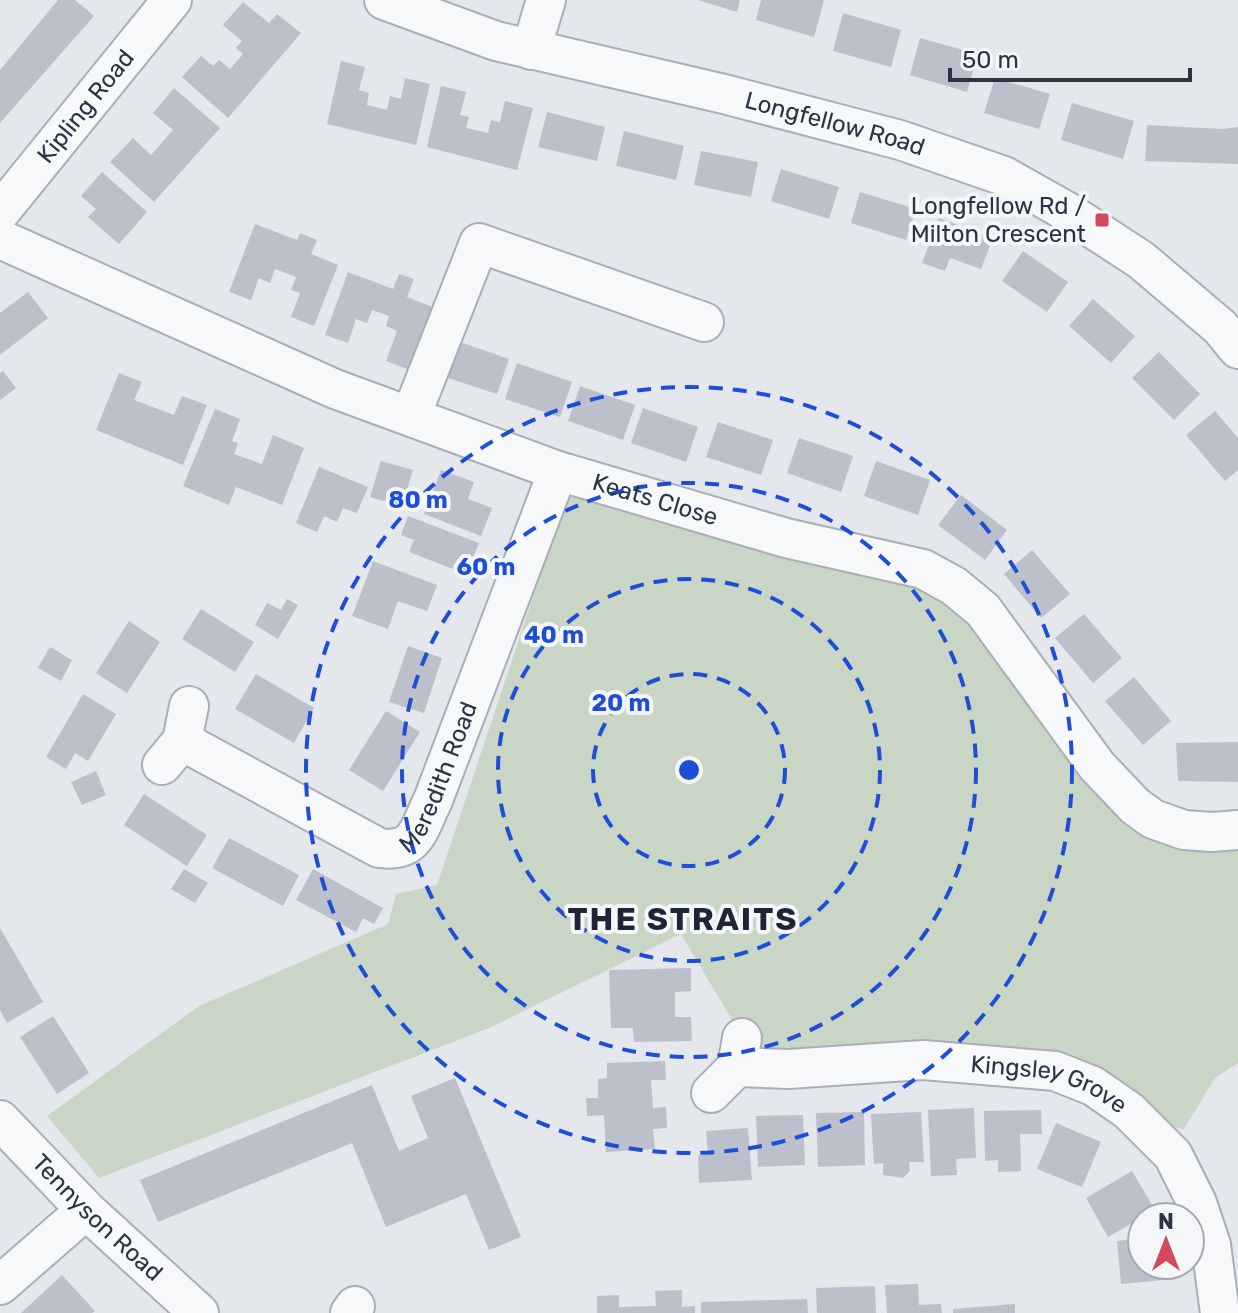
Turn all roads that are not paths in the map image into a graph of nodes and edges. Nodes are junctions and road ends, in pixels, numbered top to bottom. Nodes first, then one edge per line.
1 (172, 0) edge
2 (384, 0) edge
3 (546, 0) edge
4 (531, 50) junction
5 (0, 212) edge
6 (0, 239) edge
7 (704, 322) dead end
8 (1232, 328) edge
9 (411, 416) junction
10 (558, 471) junction
11 (178, 737) dead end
12 (1238, 830) edge
13 (730, 1066) dead end
14 (0, 1120) edge
15 (86, 1210) junction
16 (0, 1285) edge
17 (199, 1313) edge
18 (1220, 1313) edge

1 - 5 street, Kipling Road
2 - 4 street, Longfellow Road
3 - 4 street
4 - 8 street, Longfellow Road
6 - 9 street, Keats Close
7 - 9 street
9 - 10 street, Keats Close
10 - 11 street, Meredith Road
10 - 12 street, Keats Close
13 - 18 street, Kingsley Grove
14 - 15 street, Tennyson Road
15 - 16 street
15 - 17 street, Tennyson Road

